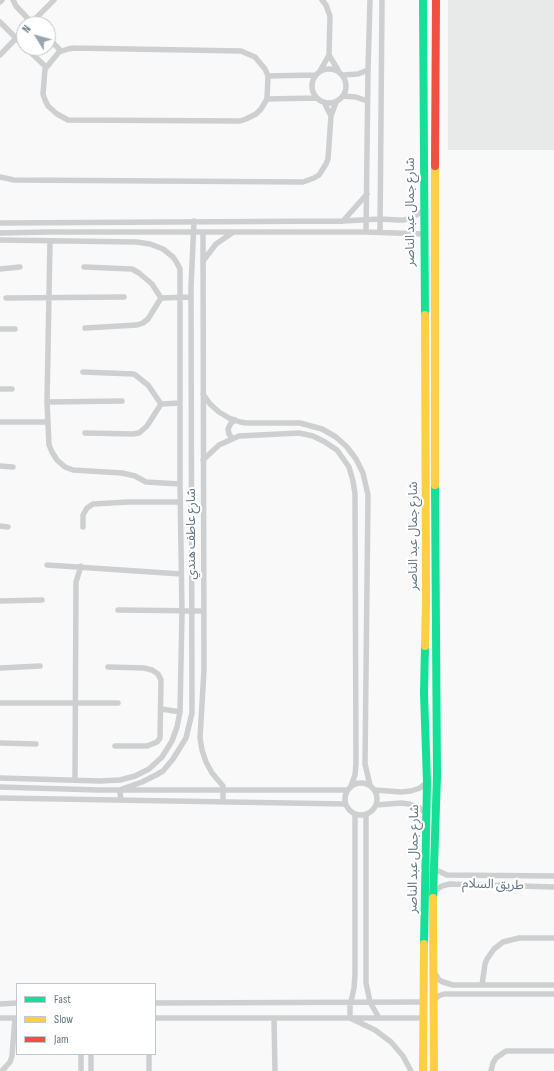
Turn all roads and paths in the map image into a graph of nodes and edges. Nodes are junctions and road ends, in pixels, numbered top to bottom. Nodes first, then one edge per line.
1 (12, 0) edge
2 (54, 0) edge
3 (322, 0) edge
4 (370, 0) edge
5 (382, 0) edge
6 (423, 0) edge
7 (436, 0) edge
8 (25, 16) edge
9 (39, 16) edge
10 (0, 22) edge
11 (16, 38) joint
12 (56, 46) edge
13 (61, 51) junction
14 (0, 55) edge
15 (329, 55) junction
16 (34, 56) edge
17 (46, 67) junction
18 (368, 70) junction
19 (338, 71) junction
20 (317, 73) junction
21 (268, 76) junction
22 (343, 76) junction
23 (343, 96) junction
24 (316, 98) junction
25 (267, 99) junction
26 (367, 101) junction
27 (324, 102) junction
28 (336, 102) junction
29 (331, 116) junction
30 (0, 177) edge
31 (367, 194) junction
32 (423, 211) junction
33 (367, 219) junction
34 (380, 219) junction
35 (194, 221) junction
36 (343, 221) junction
37 (0, 223) edge
38 (194, 232) junction
39 (203, 232) junction
40 (234, 232) junction
41 (366, 232) junction
42 (380, 232) junction
43 (0, 233) edge
44 (423, 234) junction
45 (0, 240) edge
46 (50, 241) junction
47 (193, 248) junction
48 (203, 249) junction
49 (203, 261) junction
50 (20, 267) dead end
51 (84, 267) dead end
52 (0, 269) edge
53 (124, 297) dead end
54 (191, 297) junction
55 (6, 298) dead end
56 (49, 298) junction
57 (161, 298) junction
58 (180, 298) junction
59 (85, 328) dead end
60 (0, 329) edge
61 (15, 329) dead end
62 (83, 372) dead end
63 (0, 389) edge
64 (12, 390) dead end
65 (203, 394) junction
66 (122, 401) dead end
67 (47, 402) junction
68 (180, 403) junction
69 (161, 404) junction
70 (235, 420) junction
71 (0, 422) edge
72 (48, 422) junction
73 (85, 433) dead end
74 (232, 438) junction
75 (204, 460) junction
76 (0, 466) edge
77 (13, 467) dead end
78 (180, 484) junction
79 (180, 502) junction
80 (0, 526) edge
81 (8, 527) dead end
82 (83, 527) dead end
83 (47, 565) dead end
84 (81, 566) junction
85 (181, 574) junction
86 (425, 578) junction
87 (435, 579) junction
88 (42, 600) dead end
89 (0, 601) edge
90 (426, 601) junction
91 (436, 601) junction
92 (118, 610) dead end
93 (204, 611) junction
94 (182, 612) junction
95 (192, 612) junction
96 (40, 666) dead end
97 (108, 667) dead end
98 (0, 668) edge
99 (0, 703) edge
100 (76, 703) junction
101 (118, 703) dead end
102 (162, 709) junction
103 (180, 712) junction
104 (0, 743) edge
105 (36, 744) dead end
106 (115, 746) dead end
107 (0, 778) edge
108 (76, 780) junction
109 (427, 782) junction
110 (370, 785) junction
111 (0, 787) edge
112 (349, 788) junction
113 (122, 790) junction
114 (224, 790) junction
115 (375, 790) junction
116 (0, 798) edge
117 (121, 800) junction
118 (223, 802) junction
119 (345, 804) junction
120 (376, 805) junction
121 (355, 814) junction
122 (366, 814) junction
123 (427, 814) junction
124 (434, 869) junction
125 (451, 875) junction
126 (554, 876) edge
127 (450, 884) junction
128 (554, 887) edge
129 (433, 892) junction
130 (554, 938) edge
131 (434, 972) junction
132 (453, 985) junction
133 (482, 985) junction
134 (554, 985) edge
135 (354, 988) junction
136 (367, 988) junction
137 (454, 994) junction
138 (554, 994) edge
139 (434, 1001) junction
140 (350, 1002) junction
141 (370, 1002) junction
142 (424, 1002) junction
143 (156, 1003) edge
144 (0, 1004) edge
145 (16, 1004) edge
146 (0, 1018) edge
147 (16, 1018) edge
148 (156, 1018) edge
149 (274, 1018) junction
150 (350, 1018) junction
151 (379, 1018) junction
152 (424, 1018) junction
153 (554, 1051) edge
154 (81, 1055) edge
155 (91, 1055) edge
156 (149, 1055) edge
157 (2, 1071) edge
158 (81, 1071) edge
159 (91, 1071) edge
160 (149, 1071) edge
161 (275, 1071) edge
162 (411, 1071) edge
163 (423, 1071) edge
164 (434, 1071) edge
165 (491, 1071) edge

1 - 8 street
2 - 9 street
3 - 15 street
4 - 18 street
5 - 34 street
6 - 32 main road, شارع جمال عبد الناصر
7 - 87 main road, شارع جمال عبد الناصر
10 - 11 street
11 - 14 street
12 - 13 street
13 - 17 street
13 - 21 street
15 - 19 street
15 - 20 street
16 - 17 street
17 - 25 street
18 - 22 street
18 - 26 street
19 - 20 street
19 - 22 street
20 - 21 street
20 - 24 street
21 - 25 street
22 - 23 street
23 - 26 street
23 - 28 street
24 - 25 street
24 - 27 street
26 - 31 street
27 - 28 street
27 - 29 street
28 - 29 street
29 - 30 street
31 - 33 street
31 - 36 street
32 - 34 street
32 - 44 main road, شارع جمال عبد الناصر
33 - 34 street
33 - 36 street
33 - 41 street
34 - 42 street
35 - 36 street
35 - 37 street
35 - 38 street, شارع عاطف هندي
38 - 39 street
38 - 43 street
38 - 47 street, شارع عاطف هندي
39 - 40 street
39 - 48 street, شارع عاطف هندي
40 - 41 street
40 - 49 street
41 - 42 street
42 - 44 street
44 - 86 main road, شارع جمال عبد الناصر
45 - 46 street
46 - 56 street
46 - 58 street
47 - 48 street
47 - 54 street, شارع عاطف هندي
48 - 49 street, شارع عاطف هندي
49 - 65 street, شارع عاطف هندي
50 - 52 street
51 - 57 street
53 - 56 street
54 - 58 street
54 - 95 street, شارع عاطف هندي
55 - 56 street
56 - 67 street
57 - 58 street
57 - 59 street
58 - 68 street
60 - 61 street
62 - 69 street
63 - 64 street
65 - 70 street
65 - 75 street, شارع عاطف هندي
66 - 67 street
67 - 72 street
68 - 69 street
68 - 78 street
69 - 73 street
70 - 74 street
70 - 110 street
71 - 72 street
72 - 78 street
74 - 75 street
74 - 112 street
75 - 93 street, شارع عاطف هندي
76 - 77 street
78 - 79 street
79 - 82 street
79 - 85 street
80 - 81 street
83 - 84 street
84 - 85 street
84 - 100 street
85 - 94 street
86 - 87 main road
86 - 90 main road, شارع جمال عبد الناصر
87 - 91 main road, شارع جمال عبد الناصر
88 - 89 street
90 - 91 main road
90 - 109 main road, شارع جمال عبد الناصر
91 - 124 main road, شارع جمال عبد الناصر
92 - 94 street
93 - 95 street
93 - 114 street, شارع عاطف هندي
94 - 95 street
94 - 103 street
95 - 113 street, شارع عاطف هندي
96 - 98 street
97 - 102 street
99 - 100 street
100 - 101 street
100 - 108 street
102 - 103 street
102 - 106 street
103 - 108 street
104 - 105 street
107 - 108 street
109 - 115 street
109 - 123 main road, شارع جمال عبد الناصر
110 - 112 street
110 - 115 street
111 - 113 street
112 - 114 street
112 - 119 street
113 - 114 street
113 - 117 street
114 - 118 street
115 - 120 street
116 - 117 street
117 - 118 street
118 - 119 street
119 - 121 street
120 - 122 street
120 - 123 street
121 - 122 street
121 - 135 street
122 - 136 street
123 - 142 main road, شارع جمال عبد الناصر
124 - 125 street, طريق السلام
124 - 129 main road, شارع جمال عبد الناصر
125 - 126 street, طريق السلام
125 - 127 street
127 - 128 street, طريق السلام
127 - 129 street, طريق السلام
129 - 131 main road, شارع جمال عبد الناصر
130 - 133 street
131 - 132 street
131 - 139 main road, شارع جمال عبد الناصر
132 - 133 street
132 - 137 street
133 - 134 street
135 - 136 street
135 - 140 street
136 - 141 street
137 - 138 street
137 - 139 street
139 - 164 main road, شارع جمال عبد الناصر
140 - 141 street
140 - 143 street
140 - 150 street
141 - 142 street
141 - 151 street
142 - 152 main road, شارع جمال عبد الناصر
144 - 145 street
146 - 147 street
147 - 157 street
148 - 149 street
149 - 150 street
149 - 161 street
150 - 151 street
150 - 162 street
151 - 152 street
152 - 163 main road, شارع جمال عبد الناصر
153 - 165 street
154 - 158 street
155 - 159 street
156 - 160 street

